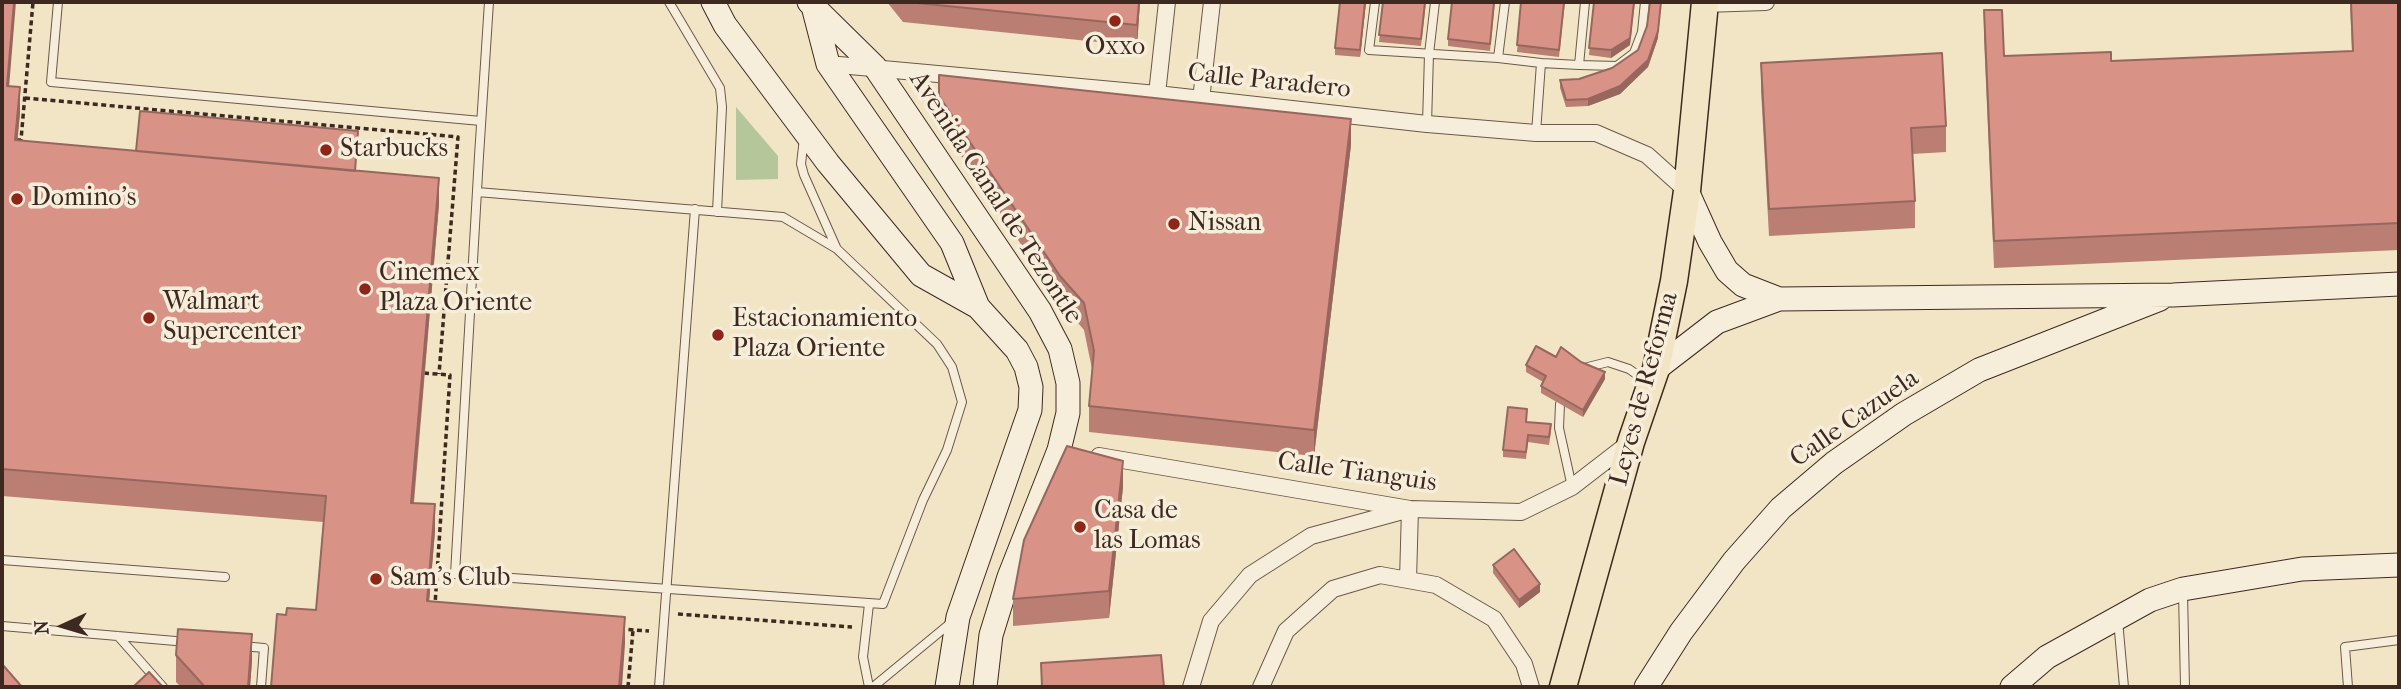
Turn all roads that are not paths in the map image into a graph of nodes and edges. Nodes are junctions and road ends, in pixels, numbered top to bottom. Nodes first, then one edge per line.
1 (58, 2) edge
2 (489, 2) edge
3 (669, 2) edge
4 (713, 2) edge
5 (1167, 2) edge
6 (1212, 2) edge
7 (1375, 2) edge
8 (1435, 2) edge
9 (1505, 2) edge
10 (1585, 2) edge
11 (1645, 2) edge
12 (1766, 2) edge
13 (811, 3) edge
14 (1705, 3) edge
15 (1429, 54) junction
16 (1498, 58) junction
17 (1541, 62) junction
18 (828, 64) junction
19 (1579, 65) junction
20 (875, 67) junction
21 (1157, 94) junction
22 (1201, 100) junction
23 (481, 121) junction
24 (1427, 124) junction
25 (805, 132) junction
26 (1536, 133) junction
27 (477, 191) junction
28 (1687, 191) junction
29 (695, 209) junction
30 (717, 212) junction
31 (837, 249) junction
32 (2399, 284) edge
33 (2173, 295) junction
34 (1779, 299) junction
35 (978, 306) junction
36 (1581, 369) edge
37 (1653, 377) junction
38 (1560, 404) edge
39 (1631, 442) junction
40 (1072, 452) junction
41 (1572, 487) junction
42 (1410, 509) junction
43 (2, 560) edge
44 (2399, 565) edge
45 (225, 577) dead end
46 (1408, 580) junction
47 (668, 589) junction
48 (2183, 589) junction
49 (869, 604) junction
50 (958, 617) junction
51 (2118, 617) junction
52 (2, 626) edge
53 (118, 636) junction
54 (2399, 640) edge
55 (198, 643) edge
56 (237, 646) edge
57 (2399, 648) edge
58 (163, 687) edge
59 (261, 687) edge
60 (659, 687) edge
61 (871, 687) edge
62 (947, 687) edge
63 (985, 687) edge
64 (1191, 687) edge
65 (1261, 687) edge
66 (1531, 687) edge
67 (1563, 687) edge
68 (1646, 687) edge
69 (2012, 687) edge
70 (2124, 687) edge
71 (2185, 687) edge
72 (2348, 687) edge

1 - 23 lane
2 - 23 lane
3 - 30 lane
4 - 25 main road, Avenida Canal de Tezontle
5 - 21 street
6 - 22 street
7 - 15 lane
8 - 15 lane
9 - 16 lane
10 - 19 lane
11 - 19 lane
12 - 14 street
13 - 18 main road, Avenida Canal de Tezontle
13 - 20 main road, Avenida Canal de Tezontle
14 - 28 main road, Leyes de Reforma
15 - 16 lane
15 - 24 lane
16 - 17 lane
17 - 19 lane
17 - 26 lane
18 - 20 street, Calle Paradero
18 - 35 main road, Avenida Canal de Tezontle
20 - 21 street, Calle Paradero
20 - 40 main road, Avenida Canal de Tezontle
21 - 22 street, Calle Paradero
22 - 24 street, Calle Paradero
23 - 27 lane
24 - 26 street, Calle Paradero
25 - 31 lane
25 - 35 main road, Avenida Canal de Tezontle
26 - 28 street, Calle Paradero
27 - 29 lane
27 - 47 lane
28 - 34 main road, Calle Cazuela
28 - 37 main road, Leyes de Reforma
29 - 30 lane
29 - 47 lane
30 - 31 lane
31 - 49 lane
32 - 33 main road, Calle Cazuela
33 - 34 main road, Calle Cazuela
33 - 68 main road, Calle Cazuela
34 - 37 main road, Calle Cazuela
35 - 50 main road, Avenida Canal de Tezontle
36 - 37 lane
37 - 39 main road, Leyes de Reforma
38 - 41 lane
39 - 41 street, Calle Tianguis
39 - 67 main road, Leyes de Reforma
40 - 42 street, Calle Tianguis
40 - 63 main road, Avenida Canal de Tezontle
41 - 42 street, Calle Tianguis
42 - 46 street
42 - 64 street
43 - 45 lane
44 - 48 main road
46 - 65 street
46 - 66 street
47 - 49 lane
47 - 60 lane
48 - 51 main road
48 - 71 lane
49 - 61 lane
50 - 61 lane
50 - 62 main road, Avenida Canal de Tezontle
51 - 69 main road
51 - 70 lane
52 - 53 lane
53 - 55 lane
53 - 58 lane
54 - 57 lane
54 - 72 lane
56 - 59 lane

